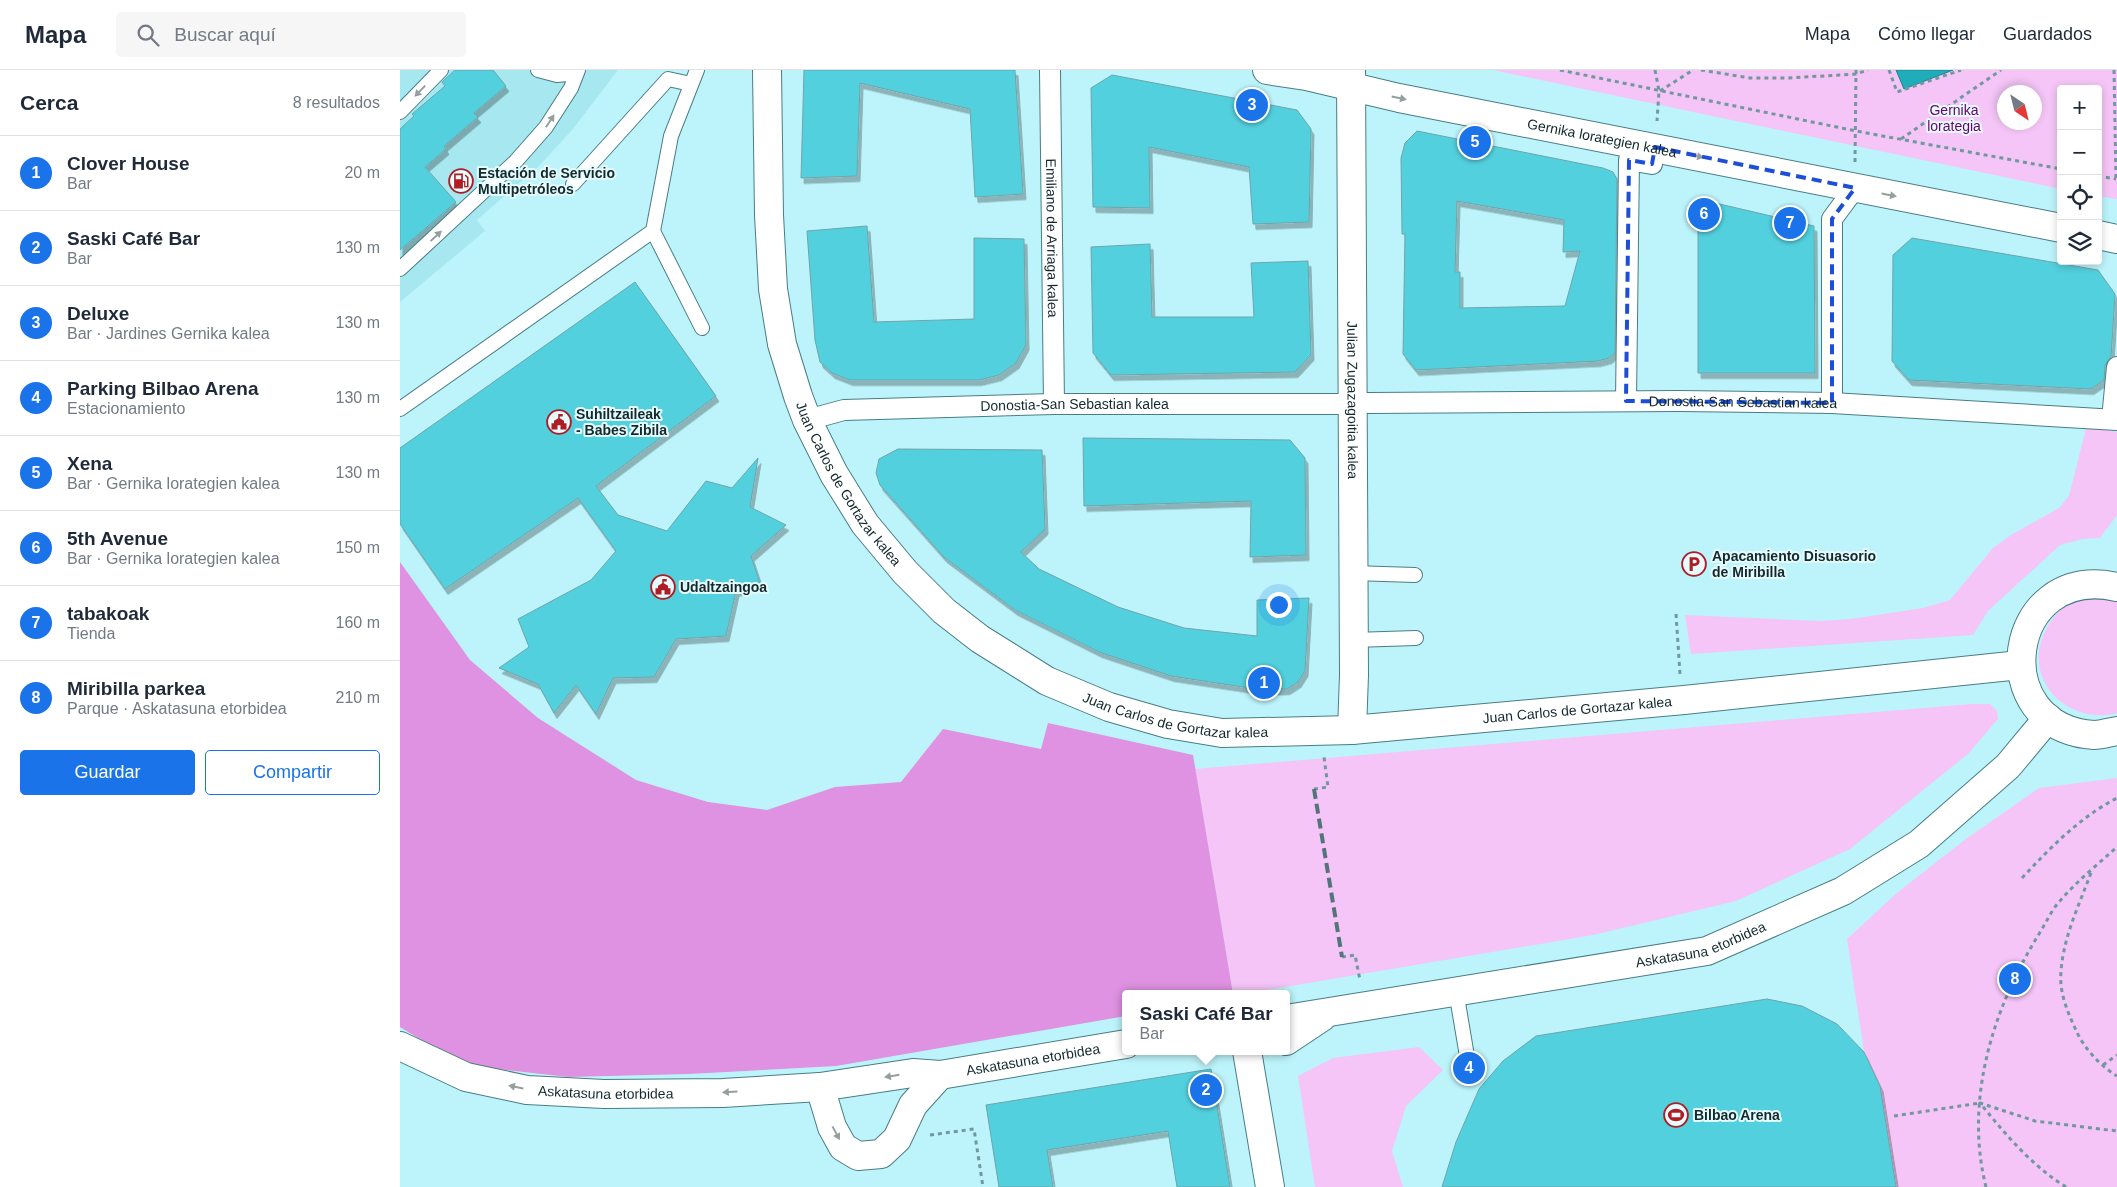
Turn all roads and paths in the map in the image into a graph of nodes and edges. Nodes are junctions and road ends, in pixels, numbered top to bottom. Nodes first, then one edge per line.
1 (441, 70) edge
2 (538, 70) edge
3 (696, 70) edge
4 (764, 70) edge
5 (1050, 70) edge
6 (1267, 70) edge
7 (1560, 70) edge
8 (1655, 70) edge
9 (1694, 70) edge
10 (1701, 70) edge
11 (1868, 70) edge
12 (1888, 70) edge
13 (1961, 70) edge
14 (2001, 70) edge
15 (2114, 70) edge
16 (578, 71) edge
17 (1856, 72) edge
18 (1351, 78) edge
19 (691, 84) junction
20 (1659, 91) junction
21 (400, 112) edge
22 (1856, 131) junction
23 (1901, 139) junction
24 (1655, 147) junction
25 (2057, 168) edge
26 (2102, 177) edge
27 (2116, 179) edge
28 (573, 184) dead end
29 (1855, 188) junction
30 (2057, 227) edge
31 (653, 231) junction
32 (2102, 236) edge
33 (2117, 239) edge
34 (400, 269) edge
35 (702, 328) dead end
36 (2117, 367) edge
37 (1626, 401) junction
38 (1832, 402) junction
39 (1368, 403) dead end
40 (1054, 404) junction
41 (1343, 404) dead end
42 (400, 410) edge
43 (807, 420) junction
44 (2115, 420) edge
45 (1352, 574) junction
46 (1415, 575) dead end
47 (2117, 587) edge
48 (1676, 614) dead end
49 (1416, 638) dead end
50 (1353, 640) junction
51 (2020, 665) junction
52 (1680, 675) dead end
53 (2048, 718) junction
54 (1352, 730) junction
55 (2117, 731) edge
56 (1324, 751) dead end
57 (1314, 789) dead end
58 (2117, 798) edge
59 (2117, 846) edge
60 (2092, 870) junction
61 (2022, 878) dead end
62 (1342, 957) dead end
63 (1456, 991) junction
64 (1364, 1006) junction
65 (1330, 1011) junction
66 (1290, 1018) edge
67 (1290, 1038) edge
68 (1122, 1045) edge
69 (400, 1046) edge
70 (1247, 1055) edge
71 (1270, 1055) edge
72 (2117, 1055) edge
73 (2103, 1065) junction
74 (1469, 1068) dead end
75 (940, 1075) junction
76 (2117, 1076) edge
77 (1254, 1085) junction
78 (820, 1087) junction
79 (1980, 1103) junction
80 (1894, 1116) dead end
81 (955, 1131) dead end
82 (2117, 1132) edge
83 (982, 1187) edge
84 (1270, 1187) edge
85 (1986, 1187) edge
86 (2066, 1187) edge

1 -> 21 lane
2 - 16 lane
3 - 19 lane
4 - 43 street, Juan Carlos de Gortazar kalea
5 - 40 street, Emiliano de Arriaga kalea
6 - 18 street, Gernika lorategien kalea
7 - 20 path
8 - 20 path
9 - 20 path
10 - 17 path
11 - 17 path
12 - 13 path
14 - 23 path
15 - 27 path
34 -> 16 lane
17 - 22 path
18 -> 24 street, Gernika lorategien kalea
18 - 45 street, Julian Zugazagoitia kalea
19 - 28 lane
19 - 31 lane
20 - 22 path
22 - 23 path
22 - 29 path
23 - 25 path
24 -> 29 street, Gernika lorategien kalea
24 - 37 street
26 - 27 path
29 -> 30 street, Gernika lorategien kalea
29 - 38 street
31 - 35 lane
31 - 42 lane
32 - 33 street
36 - 44 street
37 - 38 street, Donostia-San Sebastian kalea
37 - 39 street, Donostia-San Sebastian kalea
38 - 44 street, Donostia-San Sebastian kalea
40 - 41 street, Donostia-San Sebastian kalea
40 - 43 street, Donostia-San Sebastian kalea
43 - 54 street, Juan Carlos de Gortazar kalea
45 - 46 lane
45 - 50 street, Julian Zugazagoitia kalea
47 - 51 street
48 - 52 path
49 - 50 lane
50 - 54 street, Julian Zugazagoitia kalea
51 - 53 street
51 - 54 street, Juan Carlos de Gortazar kalea
53 - 55 street
53 - 63 street, Askatasuna etorbidea
56 - 57 path
58 - 61 path
59 - 60 path
60 - 73 path
60 - 79 path
62 - 64 path
63 - 64 street, Askatasuna etorbidea
63 - 74 lane
64 - 65 street, Askatasuna etorbidea
65 - 66 street, Askatasuna etorbidea
65 - 67 street
68 - 75 street, Askatasuna etorbidea
78 -> 69 street, Askatasuna etorbidea
70 - 77 street
71 - 77 street
72 - 73 path
73 - 76 path
75 -> 78 street, Askatasuna etorbidea
78 -> 75 street
77 - 84 street
79 - 80 path
79 - 82 path
79 - 85 path
79 - 86 path
81 - 83 path

